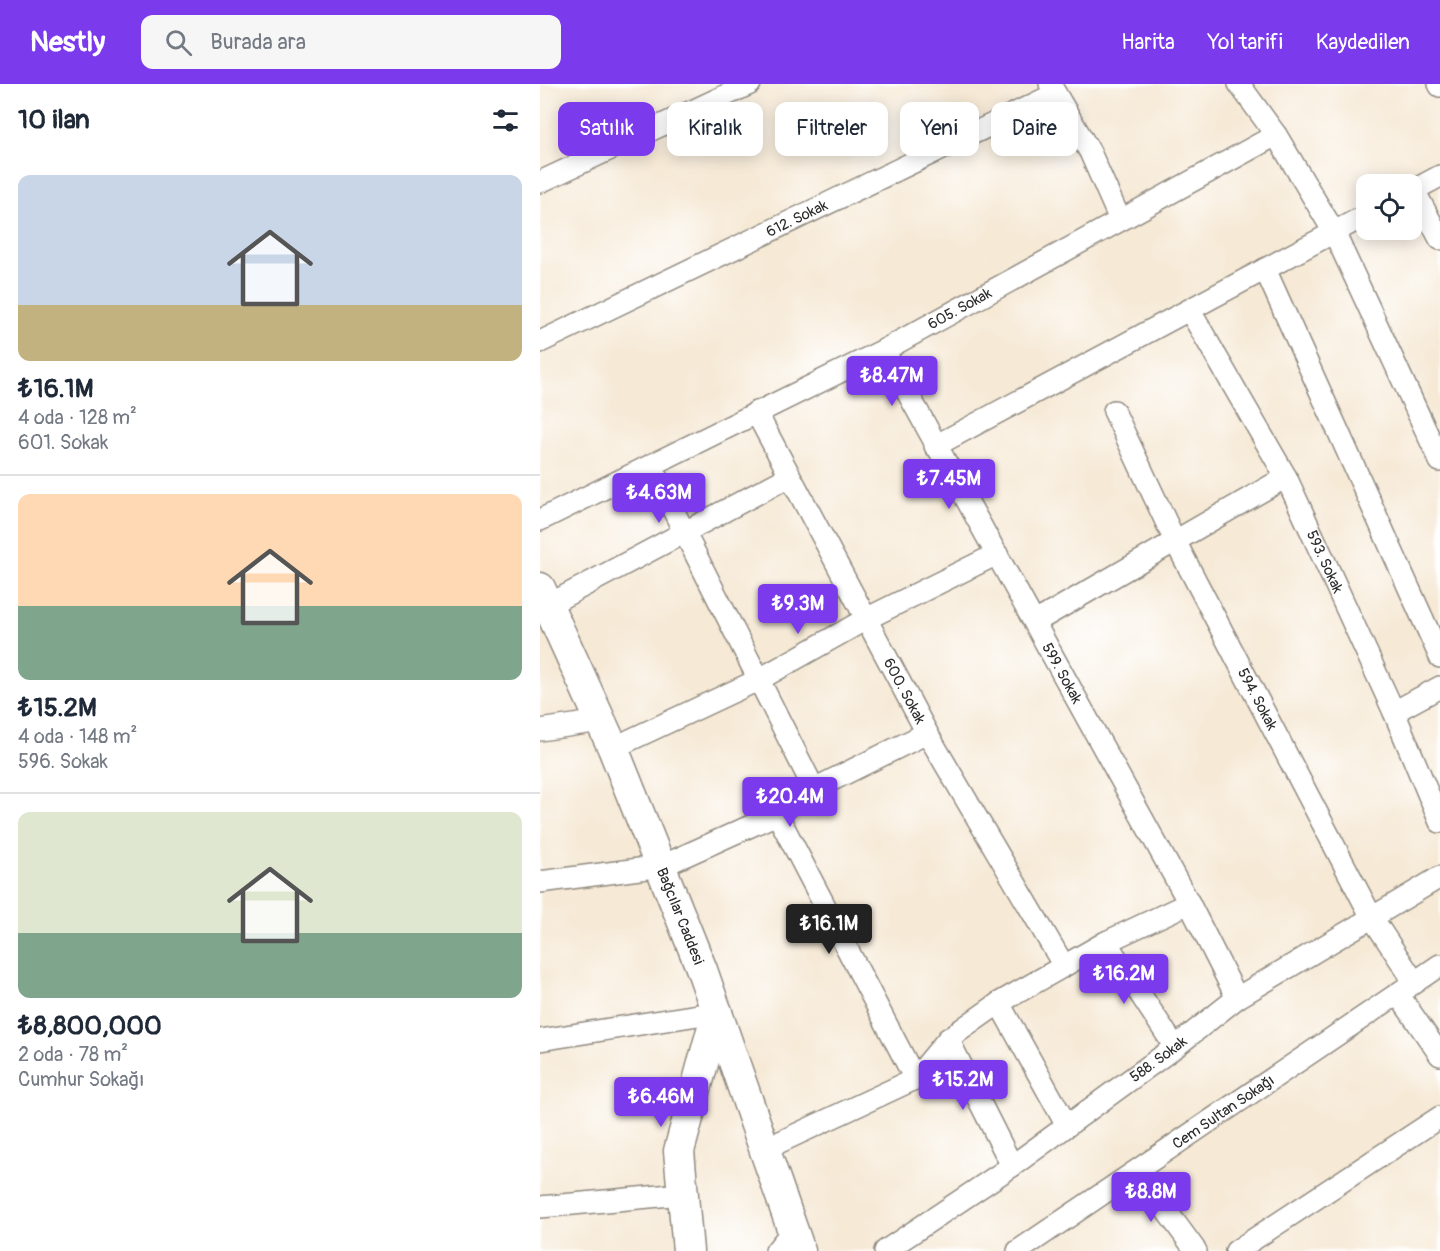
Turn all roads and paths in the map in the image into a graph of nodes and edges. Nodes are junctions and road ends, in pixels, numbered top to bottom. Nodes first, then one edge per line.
1 (750, 84) edge
2 (1239, 84) edge
3 (1053, 89) edge
4 (1276, 135) junction
5 (1440, 176) edge
6 (540, 182) edge
7 (1422, 186) edge
8 (1422, 207) edge
9 (1120, 220) junction
10 (1356, 220) edge
11 (1334, 232) junction
12 (1440, 239) edge
13 (1265, 269) junction
14 (1190, 311) junction
15 (540, 342) edge
16 (884, 350) junction
17 (1114, 411) dead end
18 (756, 412) junction
19 (935, 446) junction
20 (1440, 461) edge
21 (651, 466) junction
22 (789, 477) junction
23 (1286, 477) junction
24 (540, 520) edge
25 (685, 533) junction
26 (1175, 541) junction
27 (997, 554) junction
28 (544, 597) edge
29 (866, 620) junction
30 (1035, 622) junction
31 (1440, 657) edge
32 (758, 680) junction
33 (1440, 687) edge
34 (1394, 712) junction
35 (601, 721) junction
36 (540, 730) edge
37 (927, 734) junction
38 (614, 748) junction
39 (814, 789) junction
40 (777, 814) junction
41 (1440, 822) edge
42 (649, 868) junction
43 (1440, 877) edge
44 (540, 882) edge
45 (1189, 903) junction
46 (1371, 916) junction
47 (1106, 942) junction
48 (1064, 966) junction
49 (1440, 966) edge
50 (1406, 988) junction
51 (1237, 998) junction
52 (999, 1003) junction
53 (717, 1012) junction
54 (948, 1039) junction
55 (540, 1040) edge
56 (1175, 1047) junction
57 (1440, 1055) edge
58 (915, 1079) junction
59 (746, 1091) junction
60 (695, 1092) junction
61 (1440, 1117) edge
62 (1067, 1126) junction
63 (765, 1149) junction
64 (1012, 1166) junction
65 (1138, 1172) junction
66 (682, 1194) junction
67 (540, 1207) edge
68 (789, 1244) edge
69 (688, 1251) edge
70 (885, 1251) edge
71 (1018, 1251) edge
72 (1196, 1251) edge
73 (1236, 1251) edge

1 - 6 street
2 - 4 street
3 - 9 street
3 - 15 street, 612. Sokak
4 - 9 street, 605. Sokak
4 - 11 street
5 - 7 street
8 - 12 street
9 - 16 street, 605. Sokak
10 - 11 street
11 - 13 street
11 - 20 street
13 - 14 street
13 - 31 street
14 - 19 street
14 - 23 street, 593. Sokak
16 - 18 street, 605. Sokak
16 - 19 street, 599. Sokak
17 - 26 street, 594. Sokak
18 - 21 street, 605. Sokak
18 - 22 street, 600. Sokak
19 - 27 street, 599. Sokak
21 - 24 street, 605. Sokak
21 - 25 street
22 - 25 street
22 - 29 street, 600. Sokak
23 - 26 street
23 - 34 street, 593. Sokak
25 - 28 street
25 - 32 street
26 - 30 street
26 - 46 street, 594. Sokak
27 - 29 street
27 - 30 street, 599. Sokak
28 - 35 main road, Bağcılar Caddesi
29 - 32 street
29 - 37 street, 600. Sokak
30 - 45 street, 599. Sokak
32 - 38 street
32 - 39 street
33 - 34 street
34 - 41 street, 593. Sokak
35 - 36 street
35 - 38 main road, Bağcılar Caddesi
37 - 39 street
37 - 48 street, 600. Sokak
38 - 42 main road, Bağcılar Caddesi
39 - 40 street
40 - 42 street
40 - 58 street
42 - 44 street
42 - 53 main road, Bağcılar Caddesi
43 - 46 street, 588. Sokak
45 - 47 street
45 - 51 street, 599. Sokak
46 - 50 street, 594. Sokak
46 - 51 street, 588. Sokak
47 - 48 street
47 - 56 street
48 - 52 street
49 - 50 street, Cem Sultan Sokağı
50 - 57 street
50 - 65 street, Cem Sultan Sokağı
51 - 56 street, 588. Sokak
52 - 54 street
52 - 62 street
53 - 55 street
53 - 59 main road, Bağcılar Caddesi
53 - 60 main road
54 - 58 street
54 - 64 street
56 - 62 street, 588. Sokak
58 - 63 street
59 - 60 main road
59 - 63 main road, Bağcılar Caddesi
60 - 66 main road
61 - 73 street
62 - 64 street, 588. Sokak
63 - 68 main road, Bağcılar Caddesi
64 - 70 street, 588. Sokak
65 - 71 street, Cem Sultan Sokağı
65 - 72 street
66 - 67 street
66 - 69 main road

